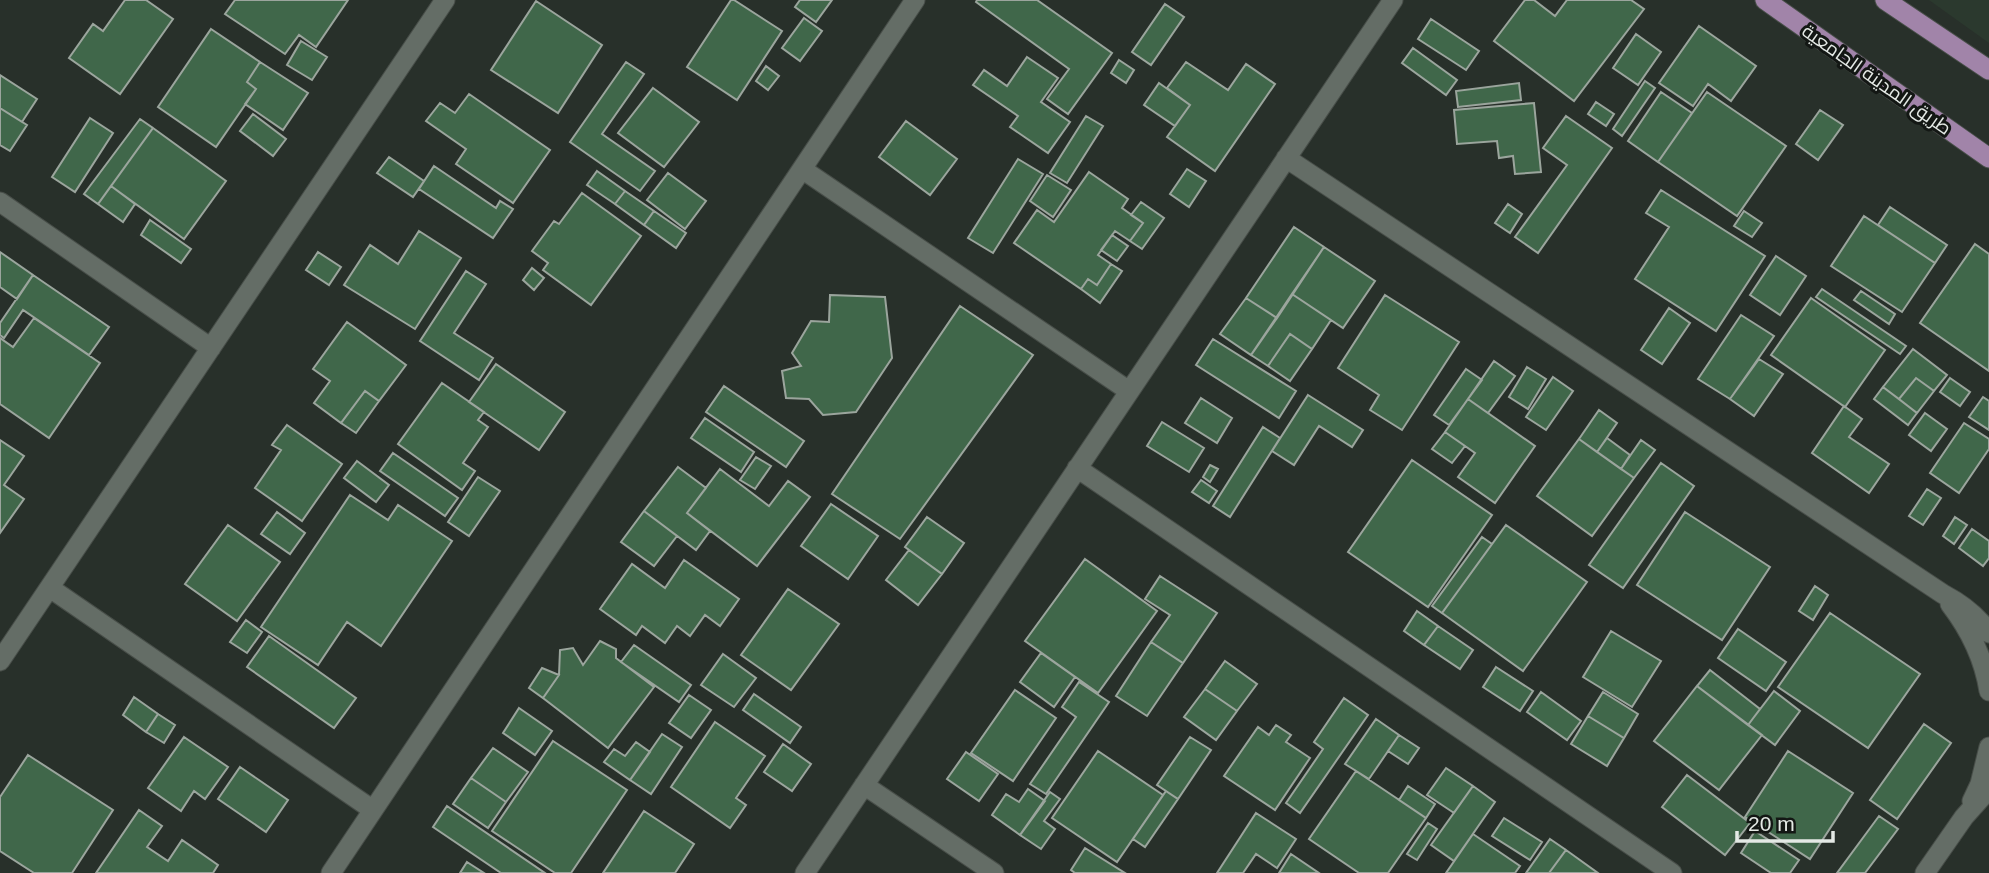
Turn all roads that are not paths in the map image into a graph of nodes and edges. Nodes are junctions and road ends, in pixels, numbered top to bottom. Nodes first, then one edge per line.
1 (445, 0) edge
2 (915, 0) edge
3 (1393, 0) edge
4 (1765, 0) edge
5 (1885, 0) edge
6 (1989, 71) edge
7 (1286, 158) junction
8 (1989, 158) edge
9 (802, 169) junction
10 (0, 202) edge
11 (211, 348) junction
12 (1129, 391) junction
13 (1077, 468) junction
14 (50, 589) junction
15 (1943, 594) junction
16 (1989, 633) edge
17 (0, 661) edge
18 (1989, 691) edge
19 (1989, 747) edge
20 (864, 785) junction
21 (1989, 789) edge
22 (373, 810) junction
23 (1964, 817) junction
24 (331, 873) edge
25 (805, 873) edge
26 (994, 873) edge
27 (1672, 873) edge
28 (1924, 873) edge

1 - 11 street
2 - 9 street
3 - 7 street
4 - 8 main road, طريق المدينة الجامعية
5 - 6 main road
7 - 12 street
7 - 15 street
9 - 12 street
9 - 22 street
10 - 11 street
11 - 14 street
12 - 13 street
13 - 20 street
13 - 27 street
14 - 17 street
14 - 22 street
15 - 16 street
15 - 18 street
19 - 23 street
20 - 25 street
20 - 26 street
21 - 23 street
22 - 24 street
23 - 28 street

